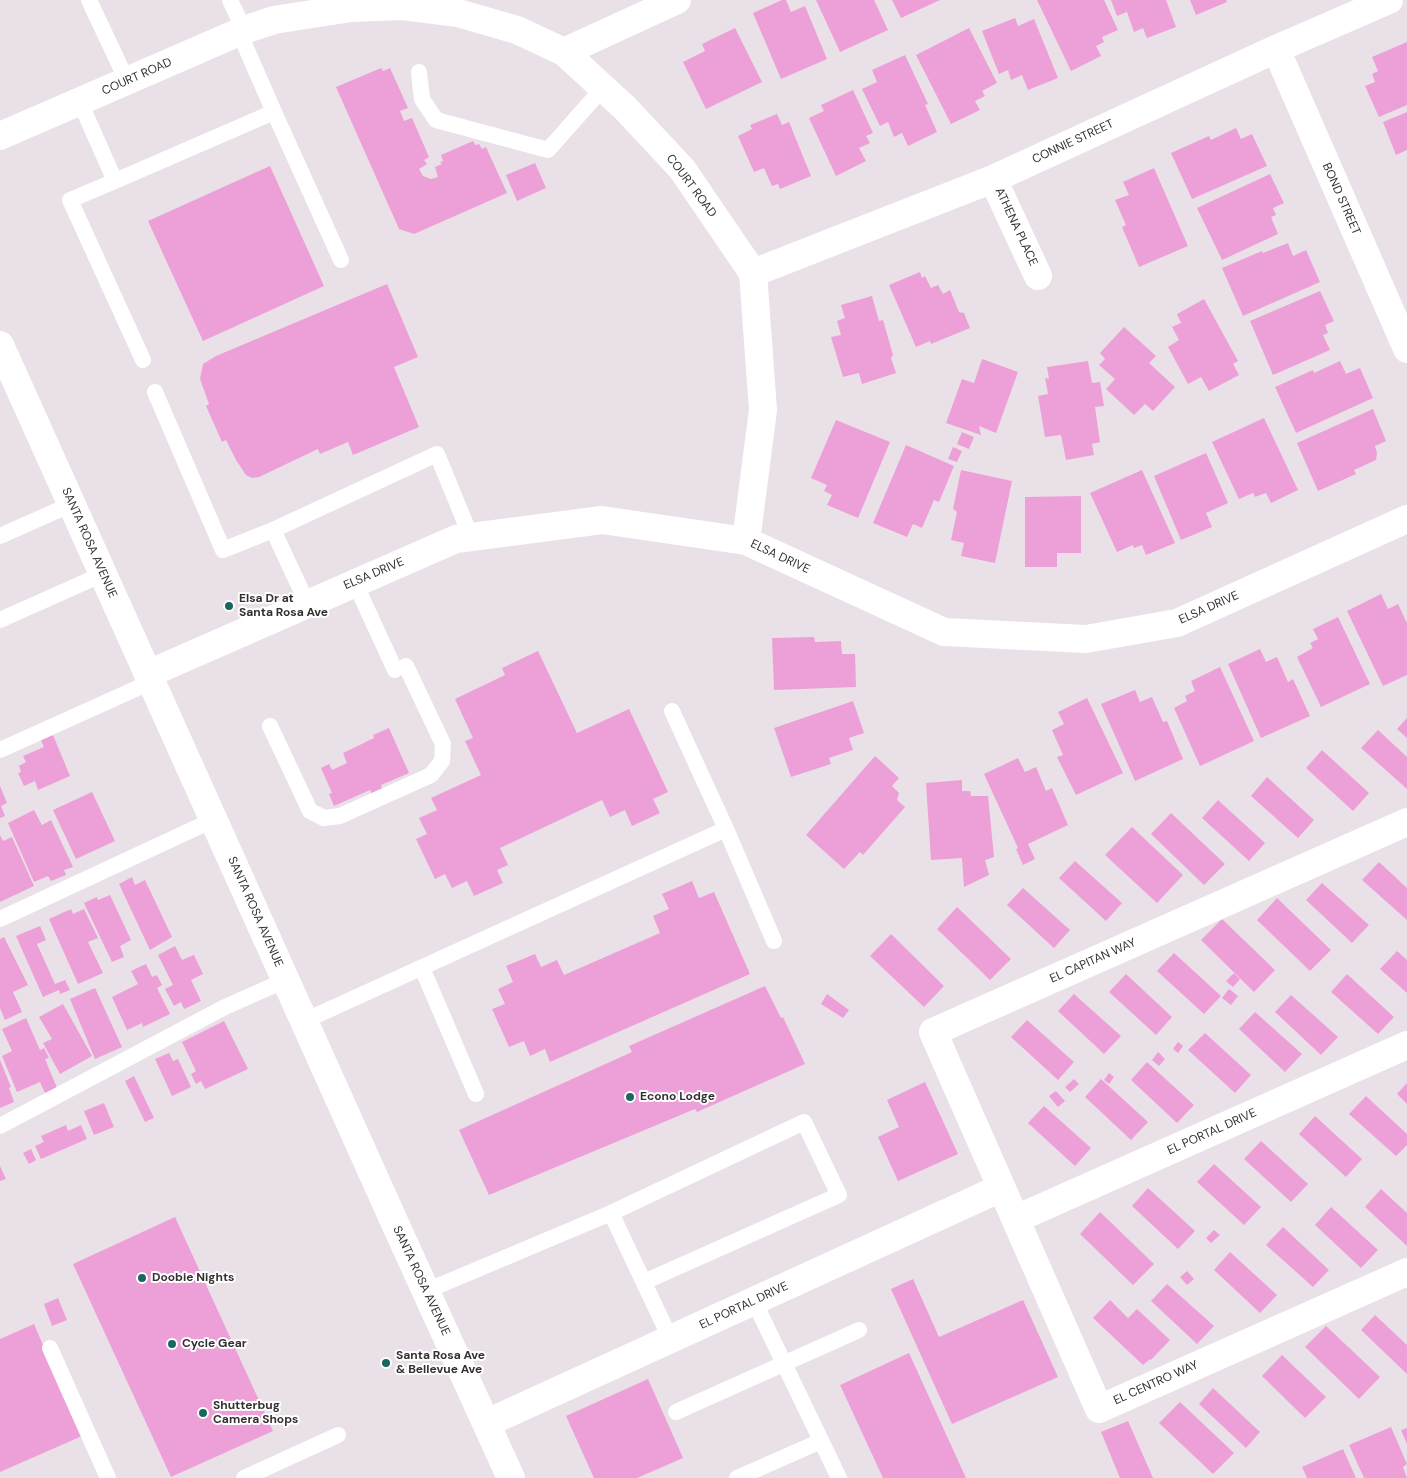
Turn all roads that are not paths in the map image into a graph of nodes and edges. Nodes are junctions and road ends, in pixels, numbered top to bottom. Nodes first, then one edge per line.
1 (89, 0) edge
2 (230, 0) edge
3 (677, 0) edge
4 (1389, 0) edge
5 (352, 4) edge
6 (242, 31) junction
7 (1276, 49) junction
8 (564, 52) junction
9 (419, 72) dead end
10 (127, 81) junction
11 (603, 88) junction
12 (80, 102) junction
13 (274, 112) junction
14 (0, 136) edge
15 (993, 179) junction
16 (115, 181) junction
17 (342, 260) dead end
18 (753, 273) junction
19 (1038, 276) dead end
20 (0, 345) edge
21 (1407, 349) edge
22 (143, 360) dead end
23 (155, 392) dead end
24 (72, 504) junction
25 (1407, 519) edge
26 (274, 530) junction
27 (0, 536) edge
28 (472, 537) junction
29 (746, 541) junction
30 (103, 574) junction
31 (355, 583) junction
32 (308, 605) junction
33 (0, 620) edge
34 (150, 678) junction
35 (672, 711) dead end
36 (270, 726) dead end
37 (0, 750) edge
38 (214, 820) junction
39 (1407, 822) edge
40 (726, 829) junction
41 (0, 919) edge
42 (774, 941) dead end
43 (422, 968) junction
44 (286, 980) junction
45 (304, 1021) junction
46 (1407, 1045) edge
47 (476, 1094) dead end
48 (0, 1126) edge
49 (1001, 1188) junction
50 (611, 1213) junction
51 (1016, 1219) junction
52 (1407, 1272) edge
53 (644, 1282) junction
54 (426, 1291) junction
55 (754, 1301) junction
56 (859, 1330) dead end
57 (670, 1340) junction
58 (50, 1348) dead end
59 (784, 1364) junction
60 (676, 1412) dead end
61 (488, 1423) junction
62 (338, 1435) dead end
63 (821, 1441) junction
64 (108, 1478) edge
65 (244, 1478) edge
66 (511, 1478) edge
67 (737, 1478) edge
68 (839, 1478) edge

1 - 10 lane
2 - 6 lane
3 - 8 street
4 - 7 street, CONNIE STREET
5 - 6 street, COURT ROAD
5 - 8 street, COURT ROAD
6 - 10 street, COURT ROAD
6 - 13 lane
7 - 15 street, CONNIE STREET
7 - 21 street, BOND STREET
8 - 11 street, COURT ROAD
9 - 11 lane
10 - 12 street, COURT ROAD
11 - 18 street, COURT ROAD
12 - 14 street, COURT ROAD
12 - 16 lane
13 - 16 lane
13 - 17 lane
15 - 18 street, CONNIE STREET
15 - 19 street, ATHENA PLACE
16 - 22 lane
18 - 29 street
20 - 24 street, SANTA ROSA AVENUE
23 - 26 lane
24 - 27 lane
24 - 30 street, SANTA ROSA AVENUE
25 - 29 street, ELSA DRIVE
26 - 28 lane
26 - 32 lane
28 - 29 street, ELSA DRIVE
28 - 31 street, ELSA DRIVE
30 - 33 lane
30 - 34 street, SANTA ROSA AVENUE
31 - 32 street, ELSA DRIVE
31 - 36 lane
32 - 34 street, ELSA DRIVE
34 - 37 lane
34 - 38 street, SANTA ROSA AVENUE
35 - 40 lane
38 - 41 lane
38 - 44 street, SANTA ROSA AVENUE
39 - 49 street, EL CAPITAN WAY
40 - 42 lane
40 - 43 lane
43 - 45 lane
43 - 47 lane
44 - 45 street, SANTA ROSA AVENUE
44 - 48 lane
45 - 54 street, SANTA ROSA AVENUE
46 - 51 street, EL PORTAL DRIVE
49 - 51 street, EL CENTRO WAY
49 - 55 street, EL PORTAL DRIVE
50 - 53 lane
50 - 53 lane
50 - 54 lane
51 - 52 street, EL CENTRO WAY
53 - 57 lane
54 - 61 street, SANTA ROSA AVENUE
55 - 57 street, EL PORTAL DRIVE
55 - 59 lane
56 - 59 lane
57 - 61 street, EL PORTAL DRIVE
58 - 64 lane
59 - 60 lane
59 - 63 lane
61 - 66 street, SANTA ROSA AVENUE
62 - 65 lane
63 - 67 lane
63 - 68 lane

